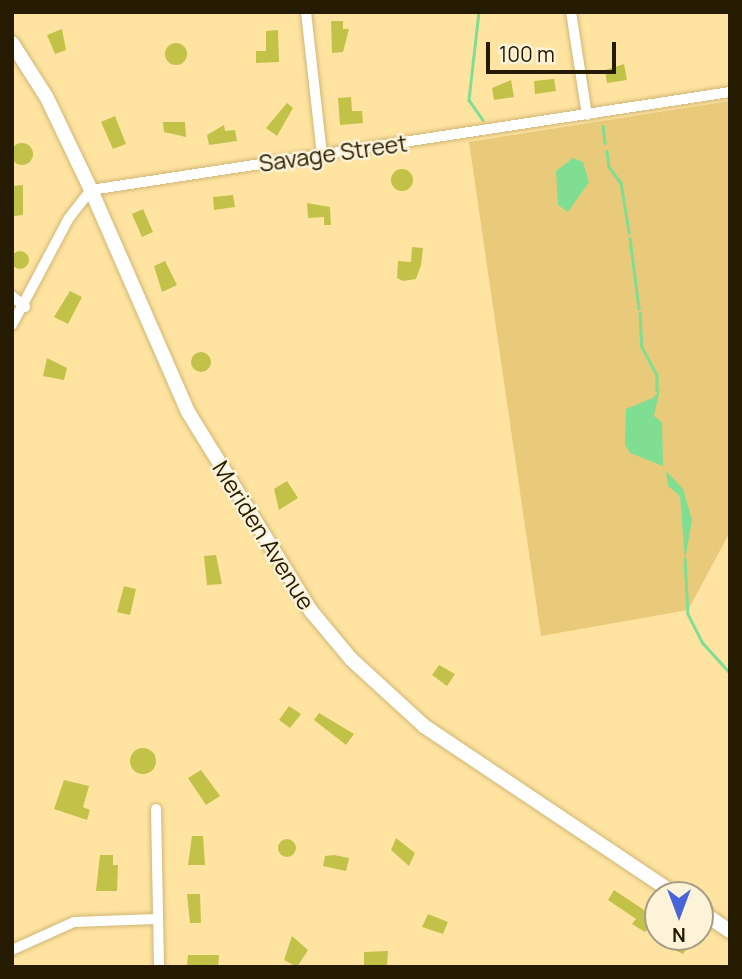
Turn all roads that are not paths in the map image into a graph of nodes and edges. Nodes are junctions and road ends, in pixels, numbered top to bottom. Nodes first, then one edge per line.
1 (306, 12) edge
2 (571, 12) edge
3 (12, 43) edge
4 (730, 92) edge
5 (587, 115) junction
6 (322, 154) junction
7 (91, 190) junction
8 (12, 296) edge
9 (25, 307) junction
10 (12, 325) edge
11 (156, 809) dead end
12 (655, 881) edge
13 (156, 919) junction
14 (714, 920) edge
15 (730, 931) edge
16 (12, 950) edge
17 (159, 967) edge

1 - 6 street
2 - 5 street
3 - 7 main road, Meriden Avenue
4 - 5 street, Savage Street
5 - 6 street, Savage Street
6 - 7 street, Savage Street
7 - 9 street
7 - 12 main road, Meriden Avenue
8 - 9 street
9 - 10 street
11 - 13 street
13 - 16 street
13 - 17 street
14 - 15 main road

